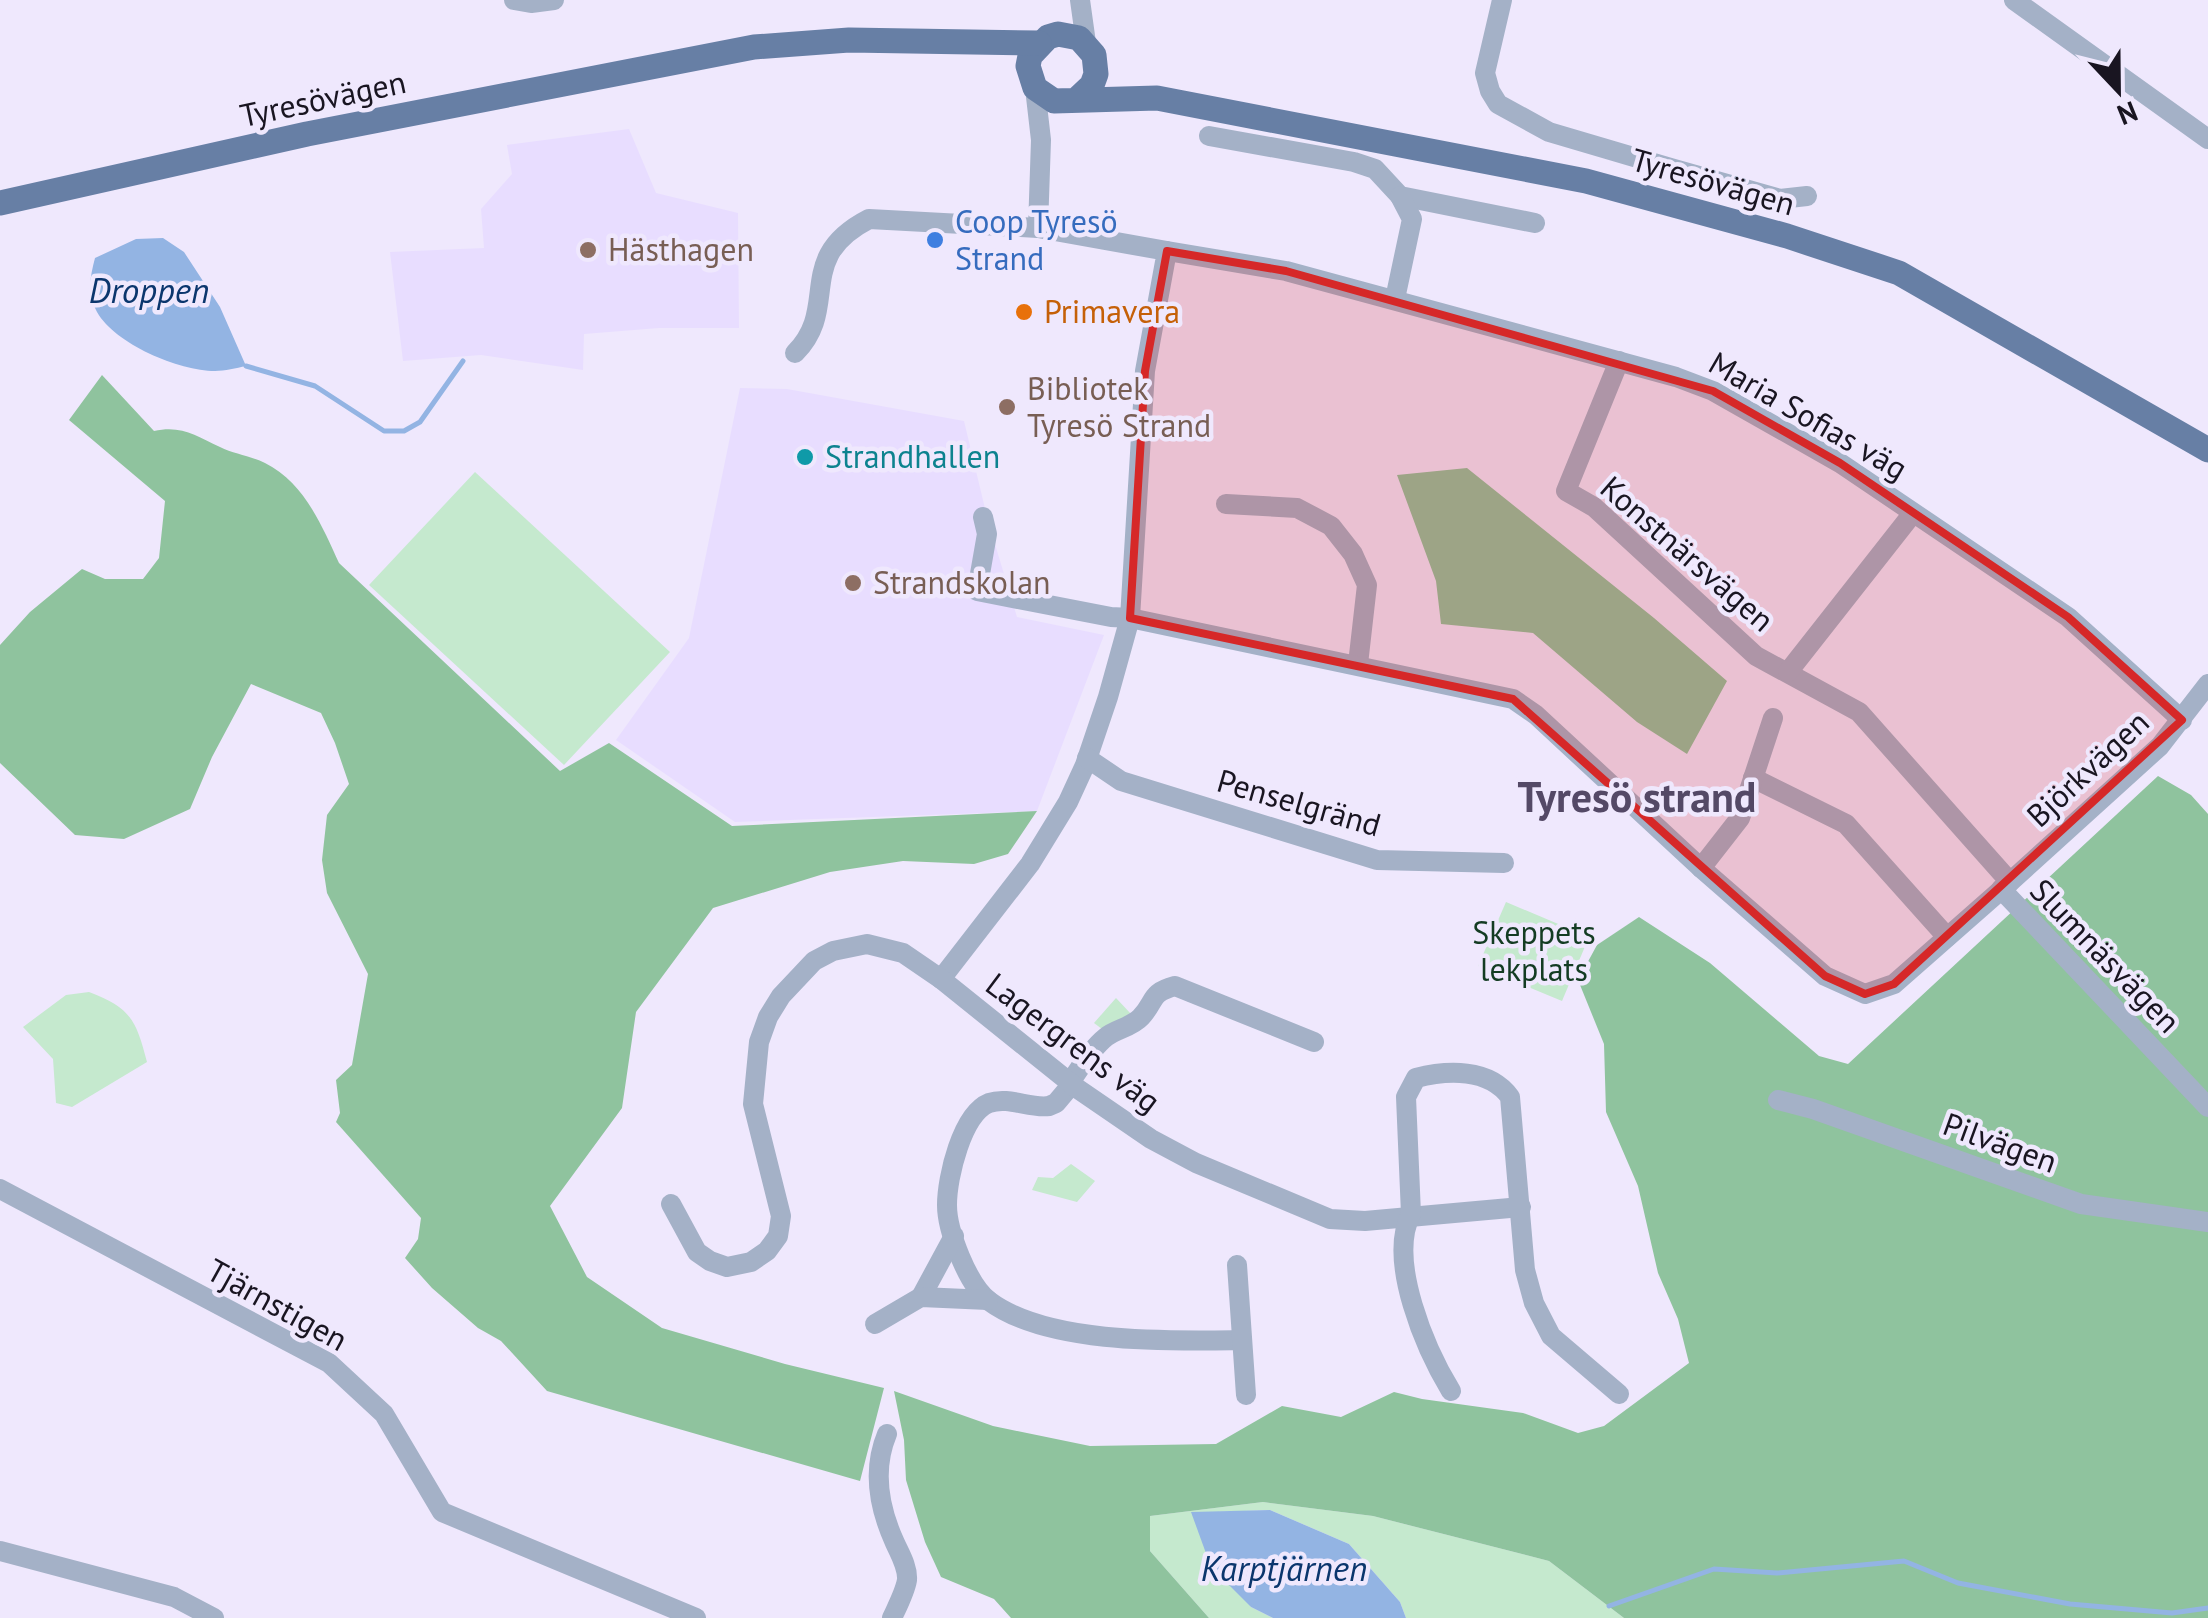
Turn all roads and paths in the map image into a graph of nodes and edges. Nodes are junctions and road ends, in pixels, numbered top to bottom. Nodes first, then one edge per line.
1 (514, 0) edge
2 (554, 0) edge
3 (1078, 0) edge
4 (1502, 0) edge
5 (2014, 0) edge
6 (1049, 39) junction
7 (1092, 54) junction
8 (661, 64) junction
9 (1032, 84) junction
10 (1157, 98) junction
11 (1070, 101) junction
12 (1209, 136) dead end
13 (2208, 139) edge
14 (1041, 140) junction
15 (1400, 196) junction
16 (1807, 196) dead end
17 (0, 203) edge
18 (1535, 224) dead end
19 (1038, 228) junction
20 (1166, 251) junction
21 (1394, 299) junction
22 (795, 352) dead end
23 (1619, 361) junction
24 (2208, 450) edge
25 (1226, 504) dead end
26 (1913, 513) junction
27 (983, 518) dead end
28 (1130, 618) junction
29 (1358, 664) junction
30 (1788, 672) junction
31 (2208, 684) edge
32 (1773, 718) dead end
33 (2182, 720) junction
34 (1087, 758) junction
35 (1753, 778) junction
36 (1504, 863) dead end
37 (1701, 868) junction
38 (2006, 886) junction
39 (1947, 938) junction
40 (941, 979) junction
41 (1314, 1042) dead end
42 (1071, 1083) junction
43 (1778, 1100) dead end
44 (2208, 1106) edge
45 (0, 1190) edge
46 (671, 1204) dead end
47 (1520, 1207) junction
48 (1411, 1214) junction
49 (2208, 1222) edge
50 (954, 1236) junction
51 (1237, 1265) dead end
52 (921, 1297) junction
53 (988, 1300) junction
54 (875, 1324) dead end
55 (1242, 1340) junction
56 (1451, 1392) dead end
57 (1619, 1394) dead end
58 (1246, 1395) dead end
59 (887, 1434) dead end
60 (0, 1551) edge
61 (214, 1618) edge
62 (696, 1618) edge
63 (892, 1618) edge

1 - 2 street
3 - 6 street
3 - 7 street
4 - 16 street
5 - 13 street
6 - 7 main road, Tyresövägen
6 - 8 main road, Tyresövägen
6 - 9 main road
7 - 10 main road, Tyresövägen
7 - 11 main road
8 - 9 main road, Tyresövägen
8 - 17 main road, Tyresövägen
9 - 11 main road, Tyresövägen
9 - 14 street
10 - 11 main road, Tyresövägen
10 - 24 main road, Tyresövägen
11 - 14 street
12 - 15 street
14 - 19 street
15 - 18 street
15 - 21 street
19 - 20 street
19 - 22 street
20 - 21 street, Maria Sofias väg
20 - 28 street, Lagergrens väg
21 - 23 street, Maria Sofias väg
23 - 26 street, Maria Sofias väg
23 - 30 street, Konstnärsvägen
25 - 29 street
26 - 30 street, Konstnärsvägen
26 - 33 street, Maria Sofias väg
27 - 28 street
28 - 29 street, Björkvägen
28 - 34 street, Lagergrens väg
29 - 37 street, Björkvägen
30 - 38 street, Konstnärsvägen
31 - 33 street, Björkvägen
32 - 35 street
33 - 38 street, Björkvägen
34 - 36 street, Penselgränd
34 - 40 street, Lagergrens väg
35 - 37 street
35 - 39 street
37 - 39 street, Björkvägen
38 - 39 street, Björkvägen
38 - 44 street, Slumnäsvägen
40 - 42 street, Lagergrens väg
40 - 46 street
41 - 42 street
42 - 48 street, Lagergrens väg
42 - 50 street
43 - 49 street, Pilvägen
45 - 62 street, Tjärnstigen
47 - 48 street
47 - 48 street
47 - 57 street
48 - 56 street
50 - 52 street
50 - 53 street
51 - 55 street
52 - 53 street
52 - 54 street
53 - 55 street
55 - 58 street
59 - 63 street
60 - 61 street

